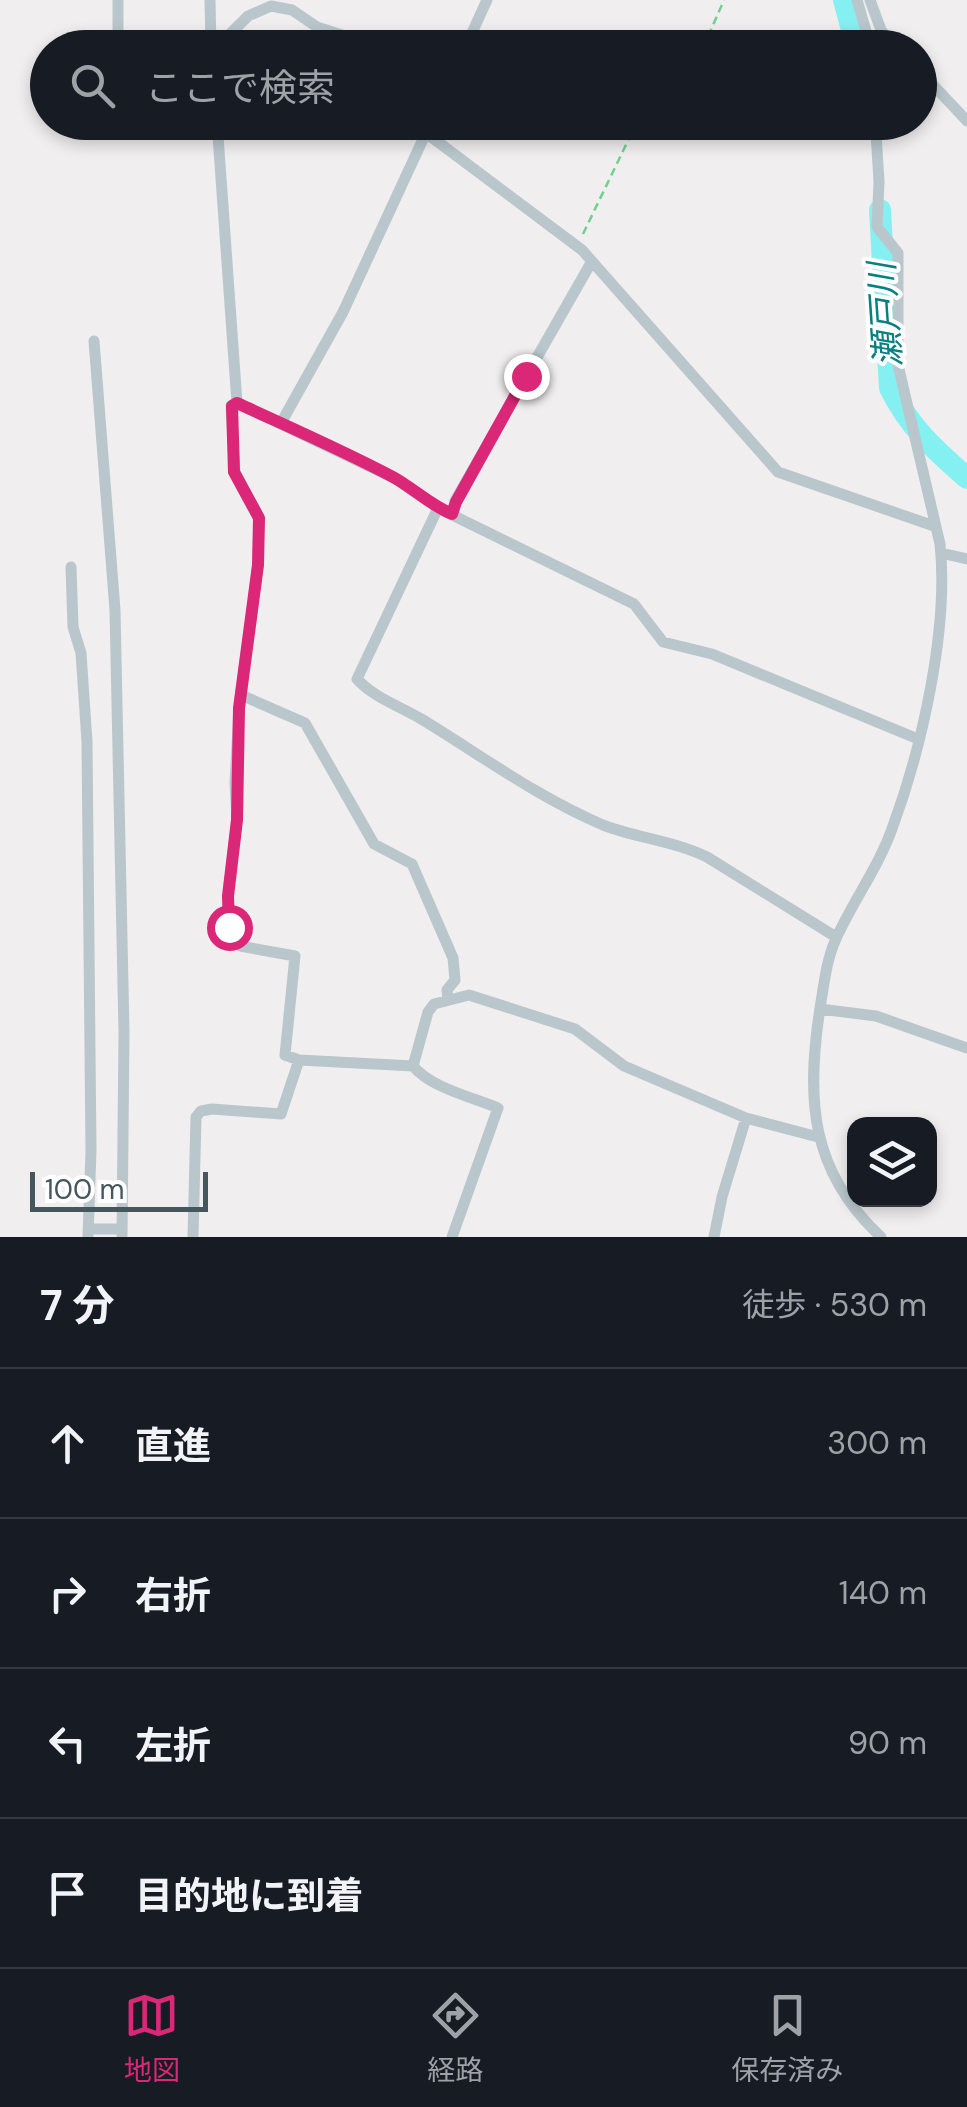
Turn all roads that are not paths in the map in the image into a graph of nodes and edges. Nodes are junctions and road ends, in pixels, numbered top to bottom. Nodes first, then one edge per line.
1 (118, 0) edge
2 (210, 0) edge
3 (487, 0) edge
4 (856, 0) edge
5 (870, 0) edge
6 (118, 30) edge
7 (212, 30) edge
8 (233, 30) edge
9 (326, 30) edge
10 (473, 30) edge
11 (865, 30) edge
12 (882, 30) edge
13 (937, 89) edge
14 (967, 121) edge
15 (218, 140) edge
16 (423, 140) edge
17 (443, 140) edge
18 (877, 140) edge
19 (592, 260) junction
20 (94, 341) dead end
21 (237, 403) junction
22 (282, 424) junction
23 (438, 508) junction
24 (452, 514) junction
25 (934, 526) junction
26 (941, 552) junction
27 (967, 559) edge
28 (71, 567) dead end
29 (241, 695) junction
30 (918, 739) junction
31 (836, 937) junction
32 (448, 1000) junction
33 (820, 1009) junction
34 (967, 1048) edge
35 (299, 1060) junction
36 (413, 1066) junction
37 (746, 1118) junction
38 (818, 1137) junction
39 (88, 1233) edge
40 (122, 1233) edge
41 (193, 1237) edge
42 (452, 1237) edge
43 (714, 1237) edge
44 (881, 1237) edge

1 - 6 street
2 - 7 street
3 - 10 street
4 - 11 street
5 - 12 street
8 - 9 street
13 - 14 street
15 - 21 street
16 - 22 street
17 - 19 street
18 - 25 street
19 - 24 street
19 - 25 street
20 - 40 street
21 - 22 street
21 - 29 street
22 - 23 street
23 - 24 street
23 - 31 street
24 - 30 street
25 - 26 street
26 - 27 street
26 - 30 street
28 - 39 street
29 - 32 street
29 - 35 street
30 - 31 street
31 - 33 street
32 - 36 street
32 - 37 street
33 - 34 street
33 - 38 street
35 - 36 street
35 - 41 street
36 - 42 street
37 - 38 street
37 - 43 street
38 - 44 street
39 - 40 street

